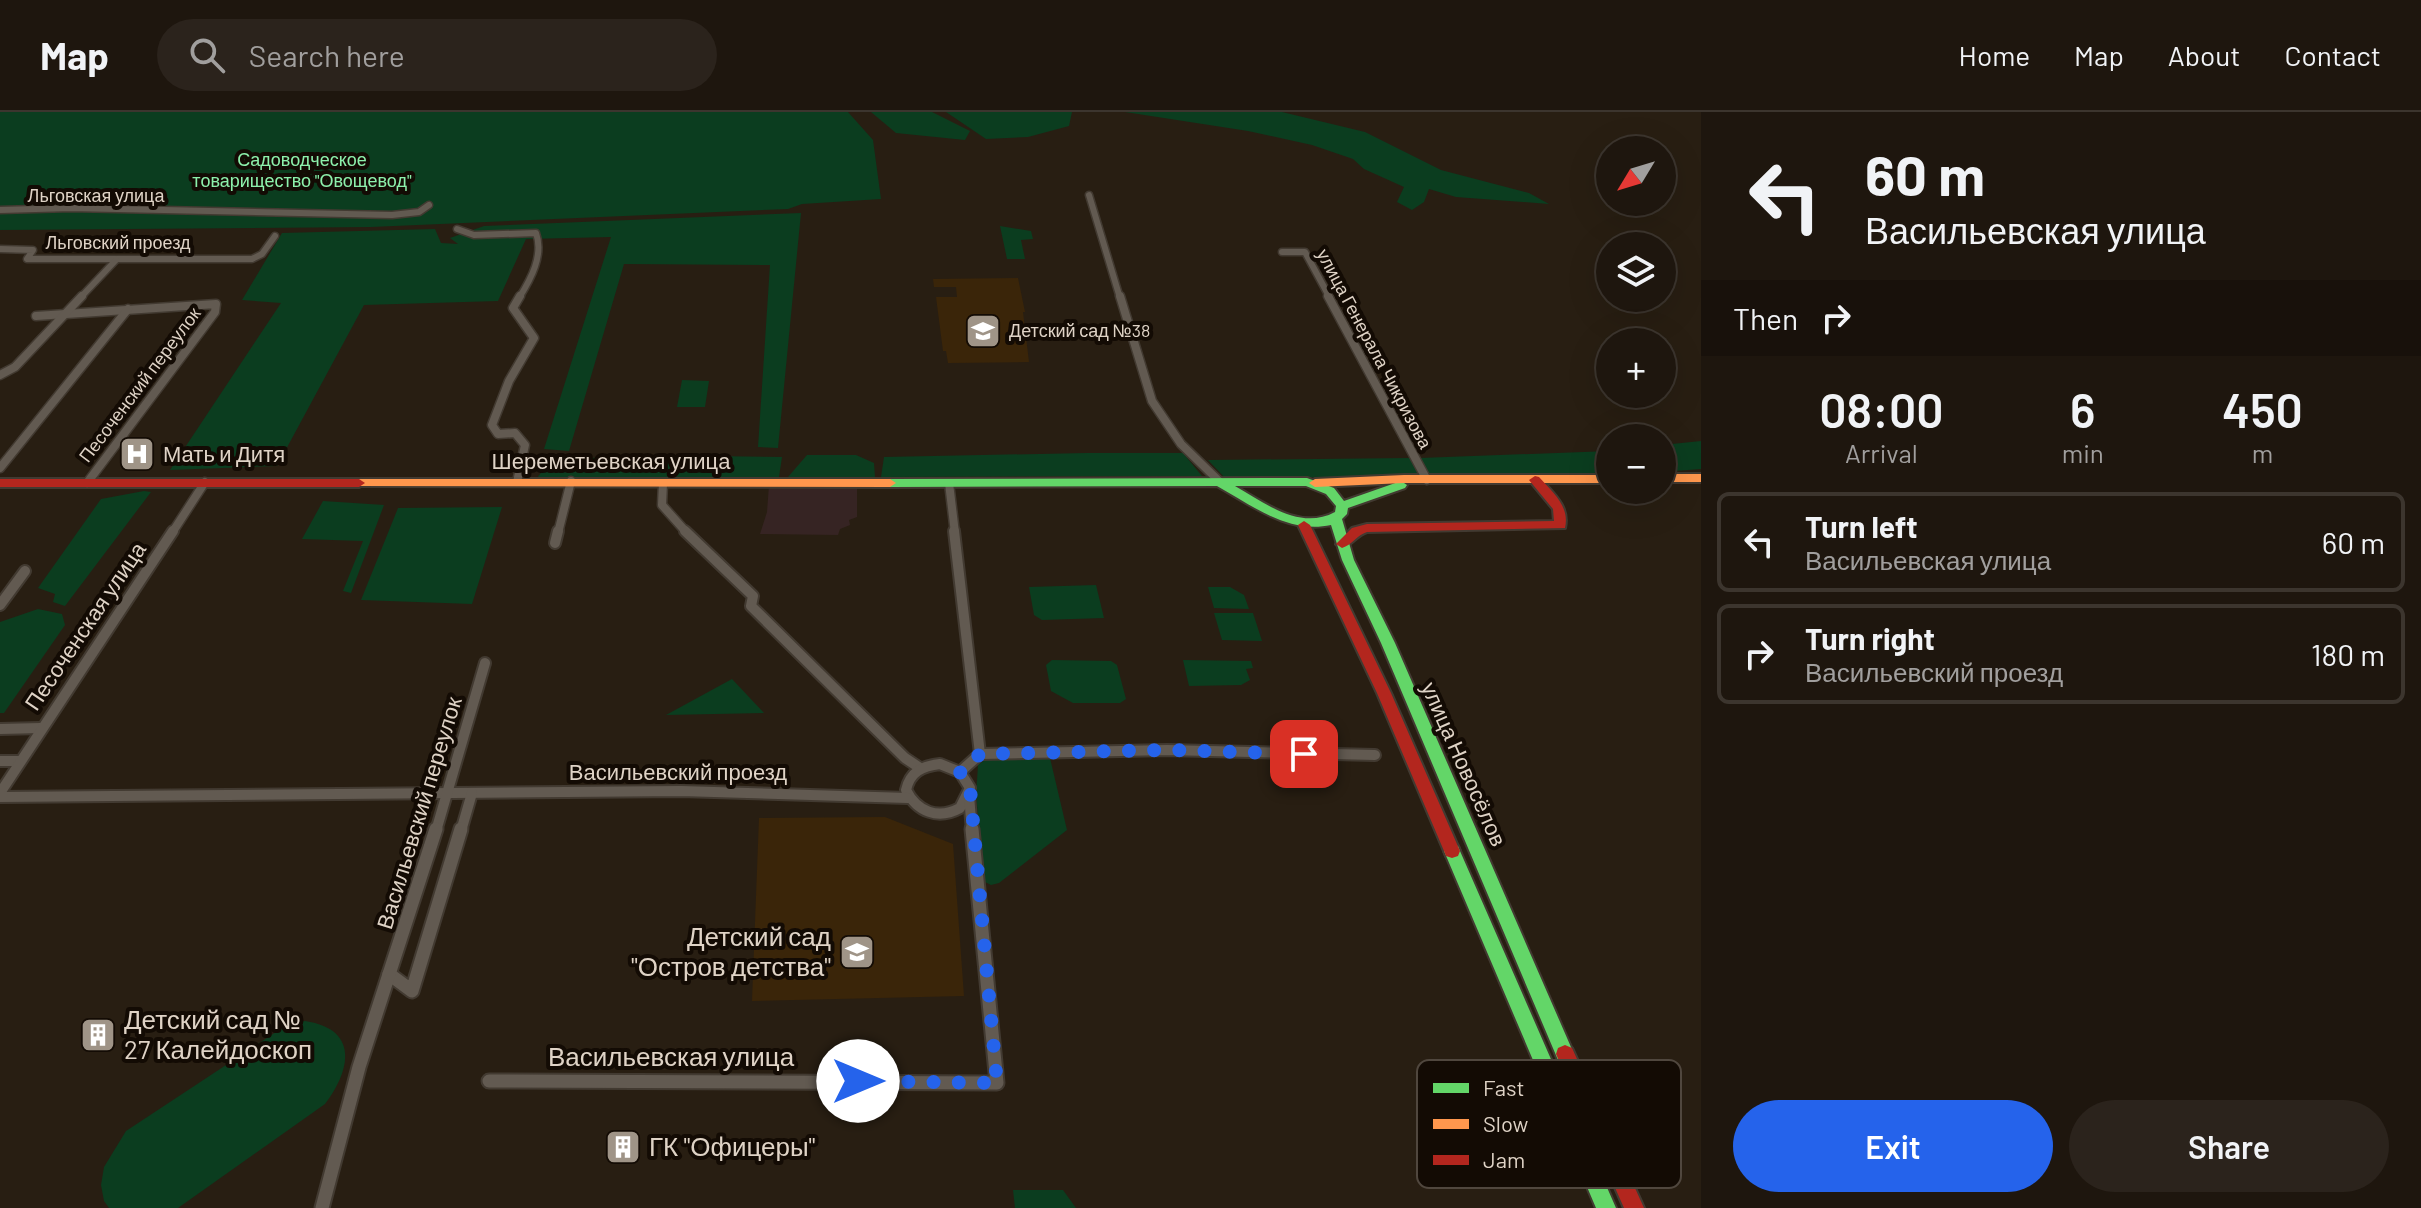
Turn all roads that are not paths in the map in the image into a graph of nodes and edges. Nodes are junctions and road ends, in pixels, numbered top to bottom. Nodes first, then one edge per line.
1 (1089, 195) dead end
2 (429, 205) dead end
3 (0, 210) edge
4 (457, 229) dead end
5 (275, 236) dead end
6 (0, 249) edge
7 (1282, 252) dead end
8 (116, 260) junction
9 (128, 309) junction
10 (68, 313) junction
11 (36, 316) dead end
12 (0, 375) edge
13 (0, 468) edge
14 (1676, 478) edge
15 (1701, 478) edge
16 (1596, 479) edge
17 (1427, 480) junction
18 (1535, 480) junction
19 (571, 481) junction
20 (205, 482) junction
21 (517, 482) junction
22 (0, 483) edge
23 (87, 483) junction
24 (663, 483) junction
25 (949, 483) junction
26 (1221, 483) junction
27 (1280, 483) junction
28 (1311, 483) junction
29 (1275, 511) junction
30 (1338, 515) junction
31 (1304, 525) junction
32 (1367, 528) junction
33 (555, 543) dead end
34 (1342, 544) junction
35 (25, 571) dead end
36 (0, 605) edge
37 (485, 663) dead end
38 (41, 728) junction
39 (0, 729) edge
40 (980, 754) junction
41 (1375, 755) dead end
42 (0, 761) edge
43 (20, 761) junction
44 (920, 768) junction
45 (960, 772) junction
46 (448, 793) junction
47 (472, 793) junction
48 (0, 795) edge
49 (969, 796) junction
50 (908, 798) junction
51 (389, 974) junction
52 (1542, 1060) edge
53 (1567, 1060) edge
54 (489, 1081) dead end
55 (1597, 1188) edge
56 (1625, 1188) edge
57 (322, 1208) edge
58 (1606, 1208) edge
59 (1634, 1208) edge

1 - 26 street
2 - 3 street, Льговская улица
4 - 21 street
5 - 8 street, Льговский проезд
6 - 8 street, Льговский проезд
7 - 17 street, улица Генерала Чикризова
8 - 10 street
9 - 10 street
9 - 13 street
9 - 23 street, Песоченский переулок
10 - 11 street
10 - 12 street
14 - 15 street
16 - 18 street
17 - 18 street
17 - 28 street
17 - 30 street
18 - 32 street
19 - 21 street, Шереметьевская улица
19 - 24 street, Шереметьевская улица
19 - 33 street
20 - 21 street, Шереметьевская улица
20 - 23 street, Шереметьевская улица
20 - 38 street, Песоченская улица
22 - 23 street, Шереметьевская улица
24 - 25 street, Шереметьевская улица
24 - 44 street
25 - 26 street, Шереметьевская улица
25 - 40 street
26 - 27 street, Шереметьевская улица
26 - 29 street
27 - 28 street
27 - 29 street
28 - 30 street
29 - 31 street
30 - 31 street
30 - 32 street
30 - 34 street, улица Новосёлов
31 - 52 street, улица Новосёлов
32 - 34 street
34 - 53 street, улица Новосёлов
35 - 36 street
37 - 46 street, Васильевский переулок
38 - 39 street
38 - 43 street, Песоченская улица
40 - 41 street
40 - 45 street
42 - 43 street
43 - 48 street, Песоченская улица
44 - 45 street
44 - 50 street
45 - 49 street
46 - 47 street, Васильевский проезд
46 - 48 street, Васильевский проезд
46 - 51 street, Васильевский переулок
47 - 50 street, Васильевский проезд
47 - 51 street
49 - 50 street
49 - 54 street, Васильевская улица
51 - 57 street, Васильевский переулок
55 - 58 street, улица Новосёлов
56 - 59 street, улица Новосёлов

